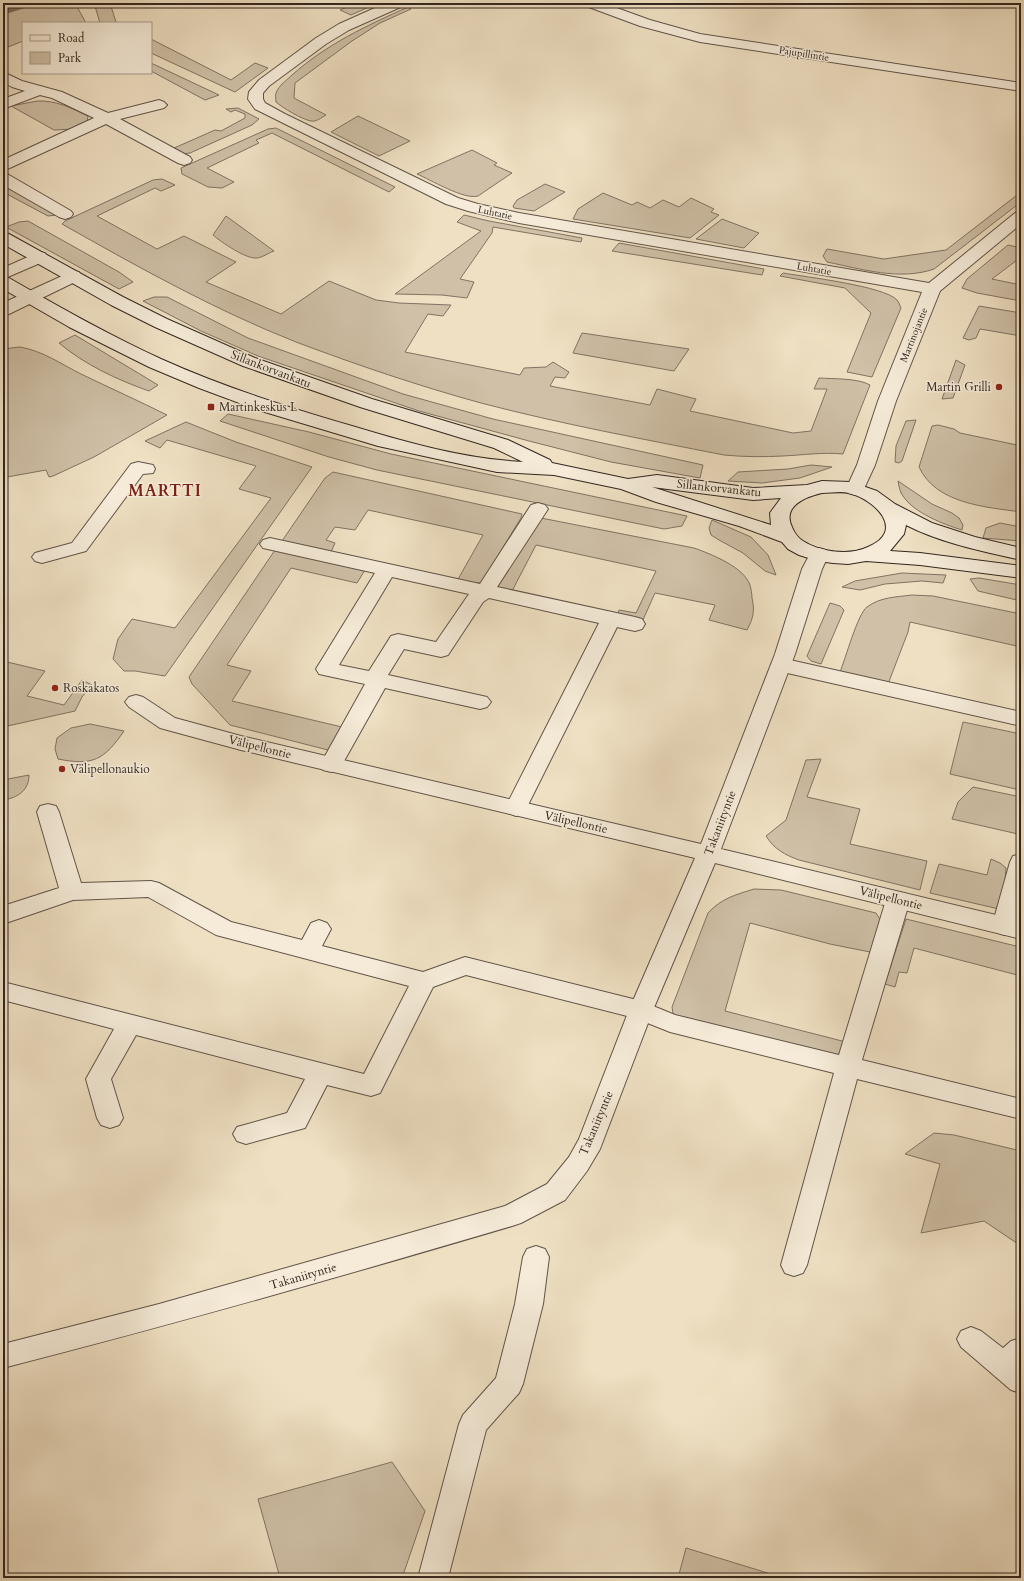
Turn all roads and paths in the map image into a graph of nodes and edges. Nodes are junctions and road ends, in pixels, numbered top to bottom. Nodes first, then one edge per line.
1 (398, 3) edge
2 (591, 3) edge
3 (3, 76) edge
4 (1021, 87) edge
5 (40, 90) junction
6 (3, 104) edge
7 (159, 105) dead end
8 (106, 118) junction
9 (184, 160) dead end
10 (3, 166) edge
11 (3, 178) edge
12 (65, 214) dead end
13 (1021, 216) edge
14 (3, 237) edge
15 (39, 257) junction
16 (3, 274) edge
17 (73, 276) junction
18 (3, 282) edge
19 (932, 289) junction
20 (29, 298) junction
21 (3, 310) edge
22 (146, 469) dead end
23 (554, 469) junction
24 (626, 484) junction
25 (812, 489) junction
26 (855, 489) junction
27 (538, 509) dead end
28 (890, 509) junction
29 (788, 538) junction
30 (270, 544) dead end
31 (819, 554) junction
32 (1021, 554) edge
33 (866, 555) junction
34 (42, 557) dead end
35 (387, 569) junction
36 (1021, 572) edge
37 (485, 591) junction
38 (611, 619) junction
39 (635, 624) dead end
40 (781, 665) junction
41 (376, 680) junction
42 (136, 702) dead end
43 (480, 702) dead end
44 (1021, 719) edge
45 (331, 765) junction
46 (516, 808) junction
47 (48, 812) dead end
48 (708, 854) junction
49 (1021, 862) edge
50 (72, 892) junction
51 (898, 900) junction
52 (3, 915) edge
53 (1013, 928) edge
54 (319, 929) dead end
55 (308, 951) junction
56 (424, 981) junction
57 (3, 991) edge
58 (641, 1010) junction
59 (130, 1024) junction
60 (848, 1067) junction
61 (321, 1073) junction
62 (1021, 1109) edge
63 (110, 1118) dead end
64 (246, 1134) dead end
65 (536, 1257) dead end
66 (794, 1265) dead end
67 (971, 1339) dead end
68 (3, 1356) edge
69 (1015, 1366) edge
70 (433, 1578) edge

1 - 19 street, Luhtatie
2 - 4 street, Pajupillintie
3 - 5 street
5 - 6 street
5 - 8 street
7 - 8 street
8 - 9 street
8 - 10 street
11 - 12 street
13 - 19 street, Martinojantie
14 - 15 street, Sillankorvankatu
15 - 16 street
15 - 17 street, Sillankorvankatu
17 - 20 street
17 - 23 street, Sillankorvankatu
18 - 20 street, Sillankorvankatu
19 - 26 street, Martinojantie
20 - 21 street
20 - 23 street, Sillankorvankatu
22 - 34 street
23 - 24 street, Sillankorvankatu
24 - 25 street, Sillankorvankatu
24 - 29 street, Sillankorvankatu
25 - 26 street
25 - 29 street
26 - 28 street
27 - 37 street
28 - 32 street
28 - 33 street
29 - 31 street
30 - 35 street
31 - 33 street
31 - 40 street, Takaniityntie
33 - 36 street
35 - 37 street
35 - 41 street
37 - 38 street
37 - 41 street
38 - 39 street
38 - 46 street
40 - 44 street
40 - 48 street, Takaniityntie
41 - 43 street
41 - 45 street
42 - 45 street, Välipellontie
45 - 46 street, Välipellontie
46 - 48 street, Välipellontie
47 - 50 street
48 - 51 street, Välipellontie
48 - 58 street, Takaniityntie
49 - 53 street
50 - 52 street
50 - 55 street
51 - 53 street, Välipellontie
51 - 60 street
54 - 55 street
55 - 56 street
56 - 58 street
56 - 61 street
57 - 59 street
58 - 60 street
58 - 68 street, Takaniityntie
59 - 61 street
59 - 63 street
60 - 62 street
60 - 66 street
61 - 64 street
65 - 70 street
67 - 69 street

